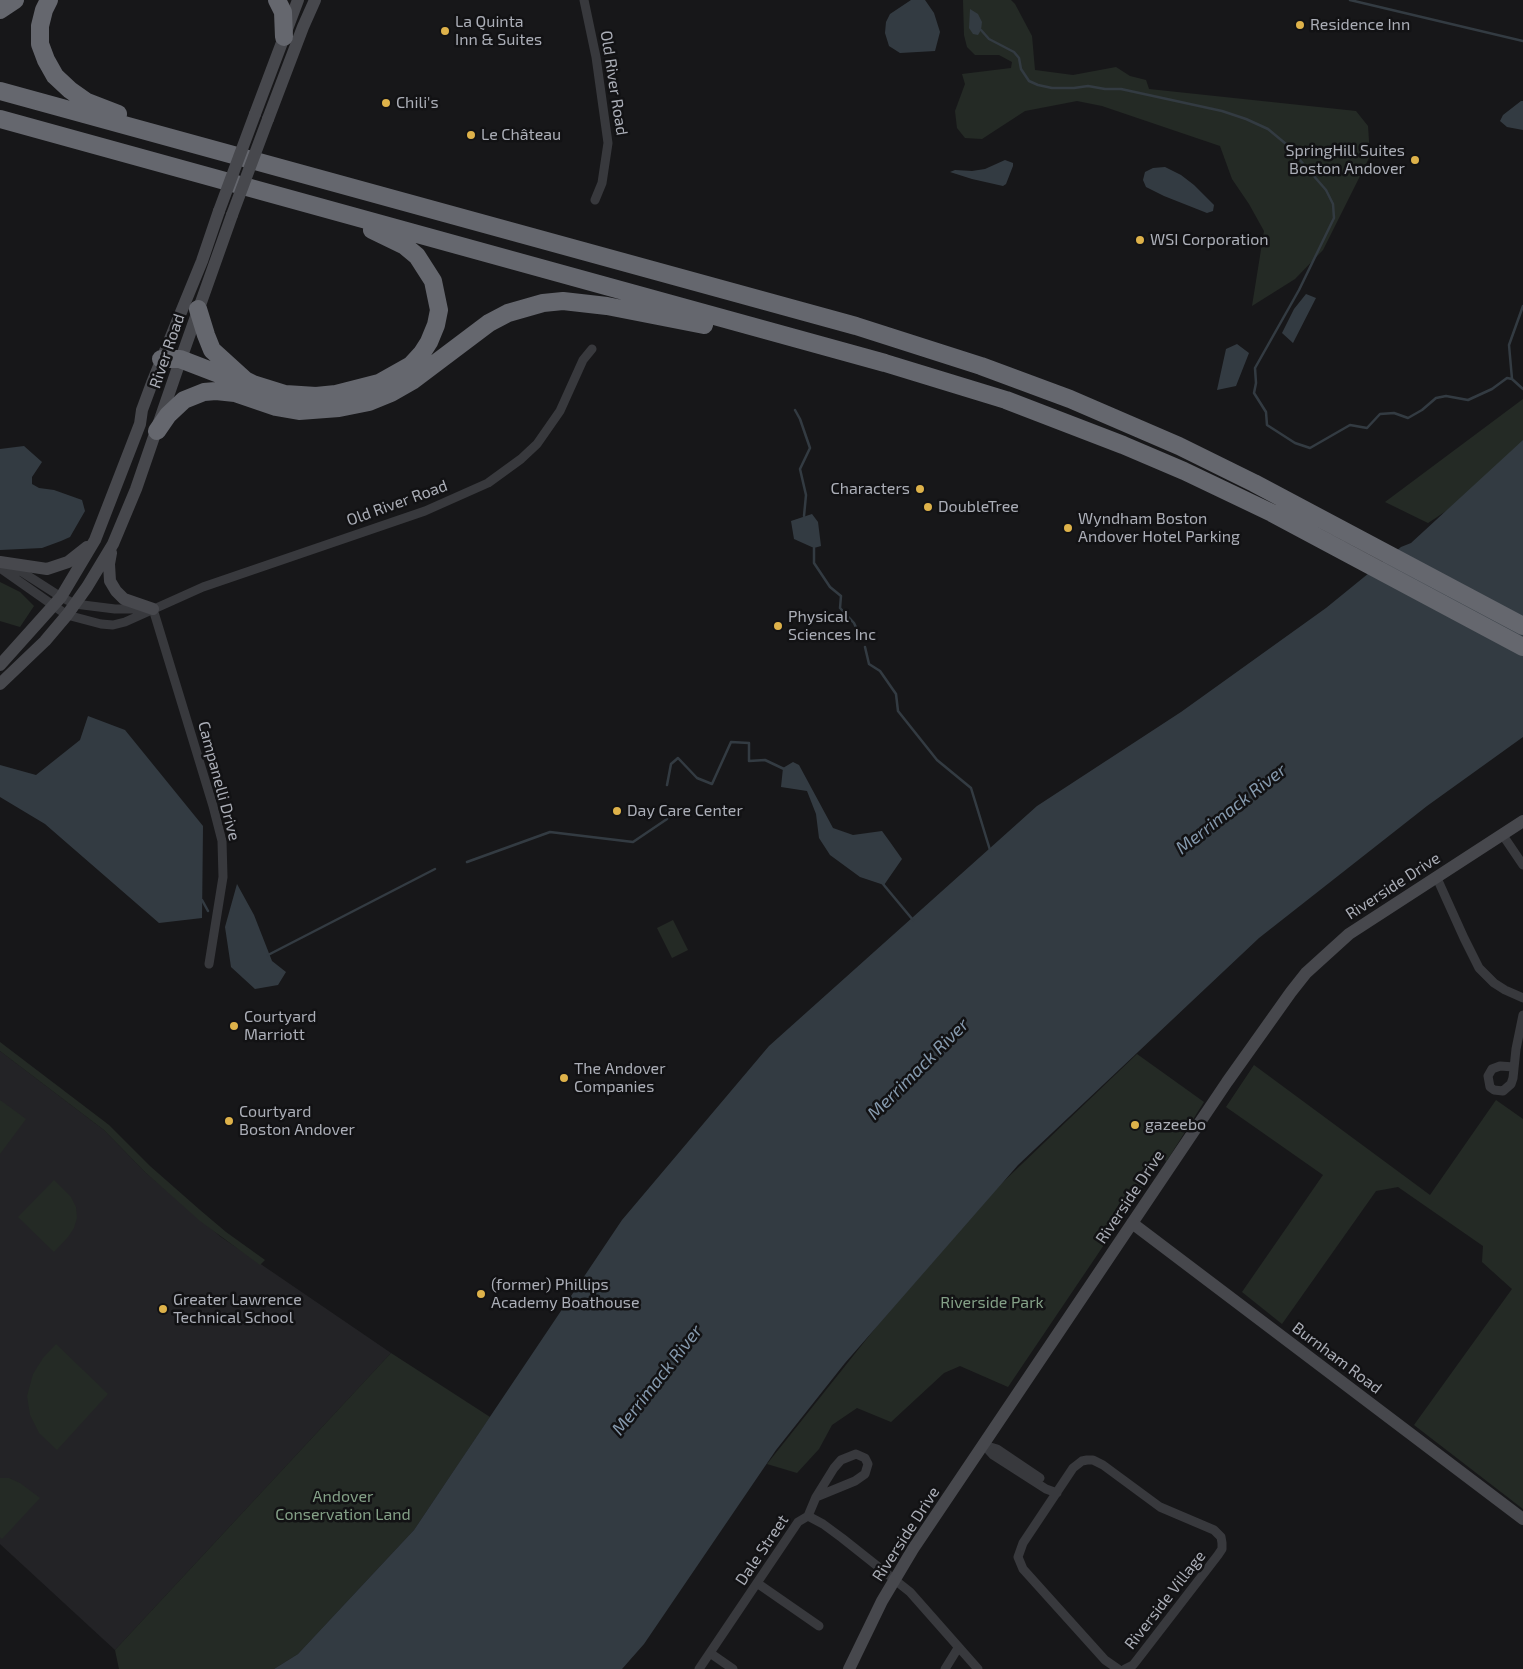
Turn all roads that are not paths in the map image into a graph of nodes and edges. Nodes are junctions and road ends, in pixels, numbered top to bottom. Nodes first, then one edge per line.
1 (15, 0) edge
2 (49, 0) edge
3 (277, 0) edge
4 (298, 0) edge
5 (316, 0) edge
6 (584, 0) edge
7 (0, 10) edge
8 (284, 36) junction
9 (0, 91) edge
10 (0, 119) edge
11 (202, 147) junction
12 (595, 200) dead end
13 (326, 209) junction
14 (198, 309) junction
15 (808, 341) junction
16 (592, 349) dead end
17 (161, 359) junction
18 (178, 365) junction
19 (240, 386) junction
20 (157, 431) junction
21 (95, 540) junction
22 (113, 544) junction
23 (0, 563) edge
24 (0, 568) edge
25 (75, 604) junction
26 (60, 607) junction
27 (153, 609) junction
28 (1523, 626) edge
29 (1523, 647) edge
30 (0, 665) edge
31 (0, 684) edge
32 (1523, 820) edge
33 (1502, 834) junction
34 (1523, 865) edge
35 (1436, 876) junction
36 (209, 964) dead end
37 (1523, 998) edge
38 (1523, 1015) edge
39 (1514, 1067) dead end
40 (1132, 1223) junction
41 (984, 1444) junction
42 (1057, 1493) junction
43 (816, 1497) junction
44 (808, 1516) junction
45 (1523, 1519) edge
46 (895, 1579) junction
47 (757, 1583) junction
48 (819, 1626) dead end
49 (958, 1648) junction
50 (710, 1653) junction
51 (699, 1669) edge
52 (733, 1669) edge
53 (849, 1669) edge
54 (945, 1669) edge
55 (978, 1669) edge
56 (1118, 1669) edge
57 (1125, 1669) edge

1 - 7 highway
2 - 11 highway
3 - 8 highway
4 - 8 main road, River Road
5 - 14 main road, River Road, bridge
6 - 12 street, Old River Road
8 - 17 main road, River Road, bridge
9 - 11 highway
10 - 13 highway
11 - 28 highway
13 - 15 highway
13 - 19 highway
14 - 18 main road, River Road
14 - 19 highway
15 - 19 highway
15 - 29 highway
16 - 27 street, Old River Road
17 - 18 highway
17 - 21 main road, River Road
18 - 19 highway
18 - 20 main road, River Road
19 - 20 highway
20 - 22 main road, River Road
21 - 23 main road
21 - 26 main road, River Road
22 - 25 main road, River Road
22 - 27 main road
23 - 26 street
24 - 26 street
25 - 26 main road, River Road
25 - 27 street, Old River Road
26 - 27 street, Old River Road
26 - 30 main road, River Road
26 - 31 main road, River Road
27 - 36 street, Campanelli Drive
32 - 33 main road, Riverside Drive
33 - 34 street
33 - 35 main road, Riverside Drive
35 - 37 street
35 - 40 main road, Riverside Drive
38 - 39 street
40 - 41 main road, Riverside Drive
40 - 45 main road, Burnham Road
41 - 42 street
41 - 46 main road, Riverside Drive
42 - 56 street, Riverside Village
42 - 57 street, Riverside Village
43 - 43 street
43 - 44 street
44 - 46 street, Dale Street
44 - 47 street, Dale Street
46 - 49 street, Dale Street
46 - 53 main road, Riverside Drive
47 - 48 street
47 - 50 street, Dale Street
49 - 54 street
49 - 55 street, Dale Street
50 - 51 street, Dale Street
50 - 52 street

